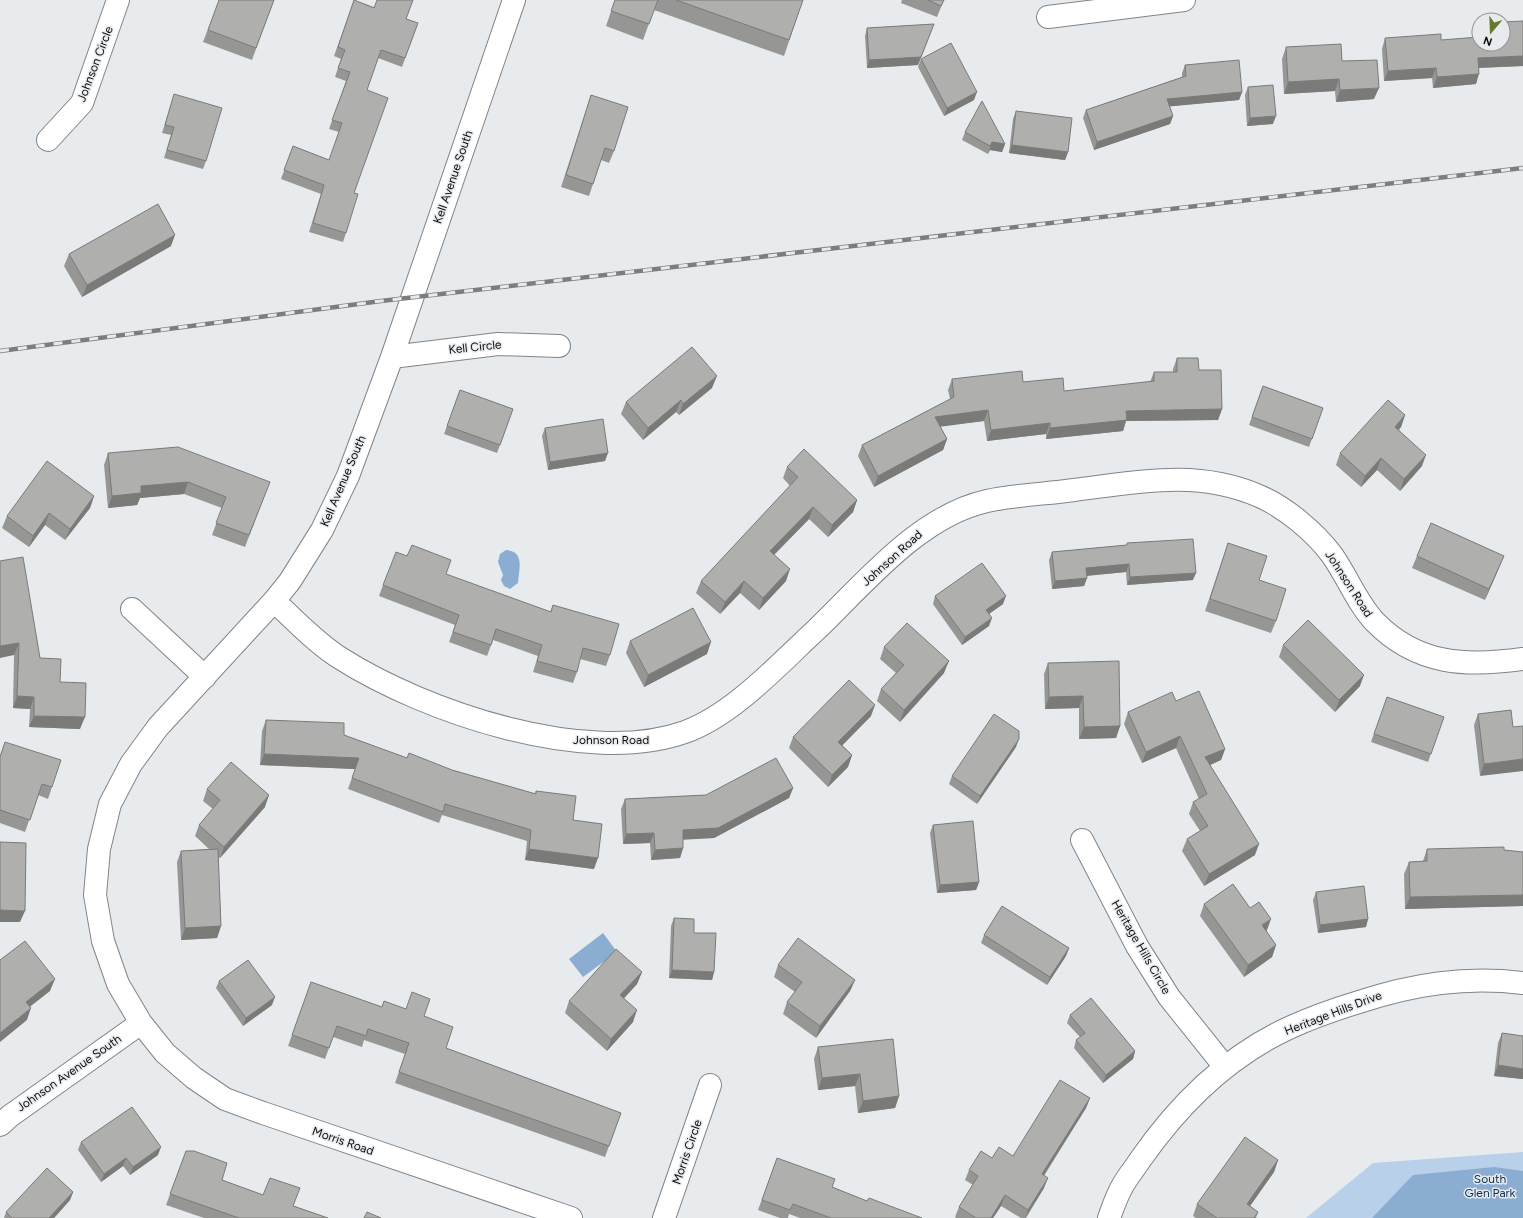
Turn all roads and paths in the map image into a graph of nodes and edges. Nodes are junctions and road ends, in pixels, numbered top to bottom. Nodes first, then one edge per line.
1 (118, 0) edge
2 (514, 0) edge
3 (1184, 0) edge
4 (1048, 17) dead end
5 (48, 140) dead end
6 (559, 346) dead end
7 (392, 357) junction
8 (274, 601) junction
9 (132, 609) dead end
10 (1523, 659) edge
11 (205, 677) junction
12 (1082, 840) dead end
13 (1523, 983) edge
14 (140, 1023) junction
15 (1225, 1068) junction
16 (710, 1085) dead end
17 (0, 1125) edge
18 (570, 1218) edge
19 (664, 1218) edge
20 (1109, 1218) edge

1 - 5 street, Johnson Circle
2 - 7 street, Kell Avenue South
3 - 4 street
6 - 7 street, Kell Circle
7 - 8 street, Kell Avenue South
8 - 10 street, Johnson Road
8 - 11 street, Kell Avenue South
9 - 11 street
11 - 14 street, Kell Avenue South
12 - 15 street, Heritage Hills Circle
13 - 15 street, Heritage Hills Drive
14 - 17 street, Johnson Avenue South
14 - 18 street, Morris Road
15 - 20 street, Heritage Hills Drive
16 - 19 street, Morris Circle

